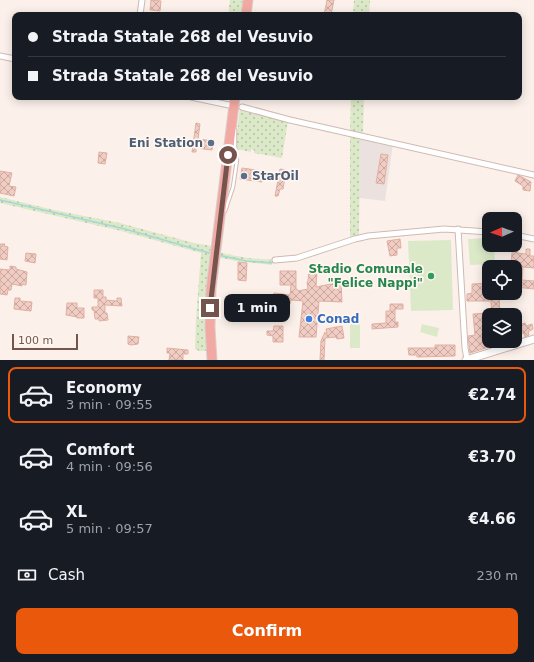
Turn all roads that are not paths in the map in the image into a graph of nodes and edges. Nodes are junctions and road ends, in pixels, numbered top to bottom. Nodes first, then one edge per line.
1 (142, 0) edge
2 (248, 0) edge
3 (140, 12) edge
4 (246, 12) edge
5 (0, 56) edge
6 (12, 58) edge
7 (222, 100) edge
8 (233, 101) edge
9 (242, 107) dead end
10 (534, 174) edge
11 (458, 229) junction
12 (482, 231) edge
13 (522, 237) edge
14 (534, 240) edge
15 (275, 260) dead end
16 (534, 339) edge
17 (212, 360) edge
18 (466, 360) edge

1 - 3 street
2 - 4 highway
5 - 6 street
7 - 8 street
8 - 17 highway
9 - 10 street
11 - 12 street
11 - 15 street
11 - 18 street
13 - 14 street
16 - 18 street

